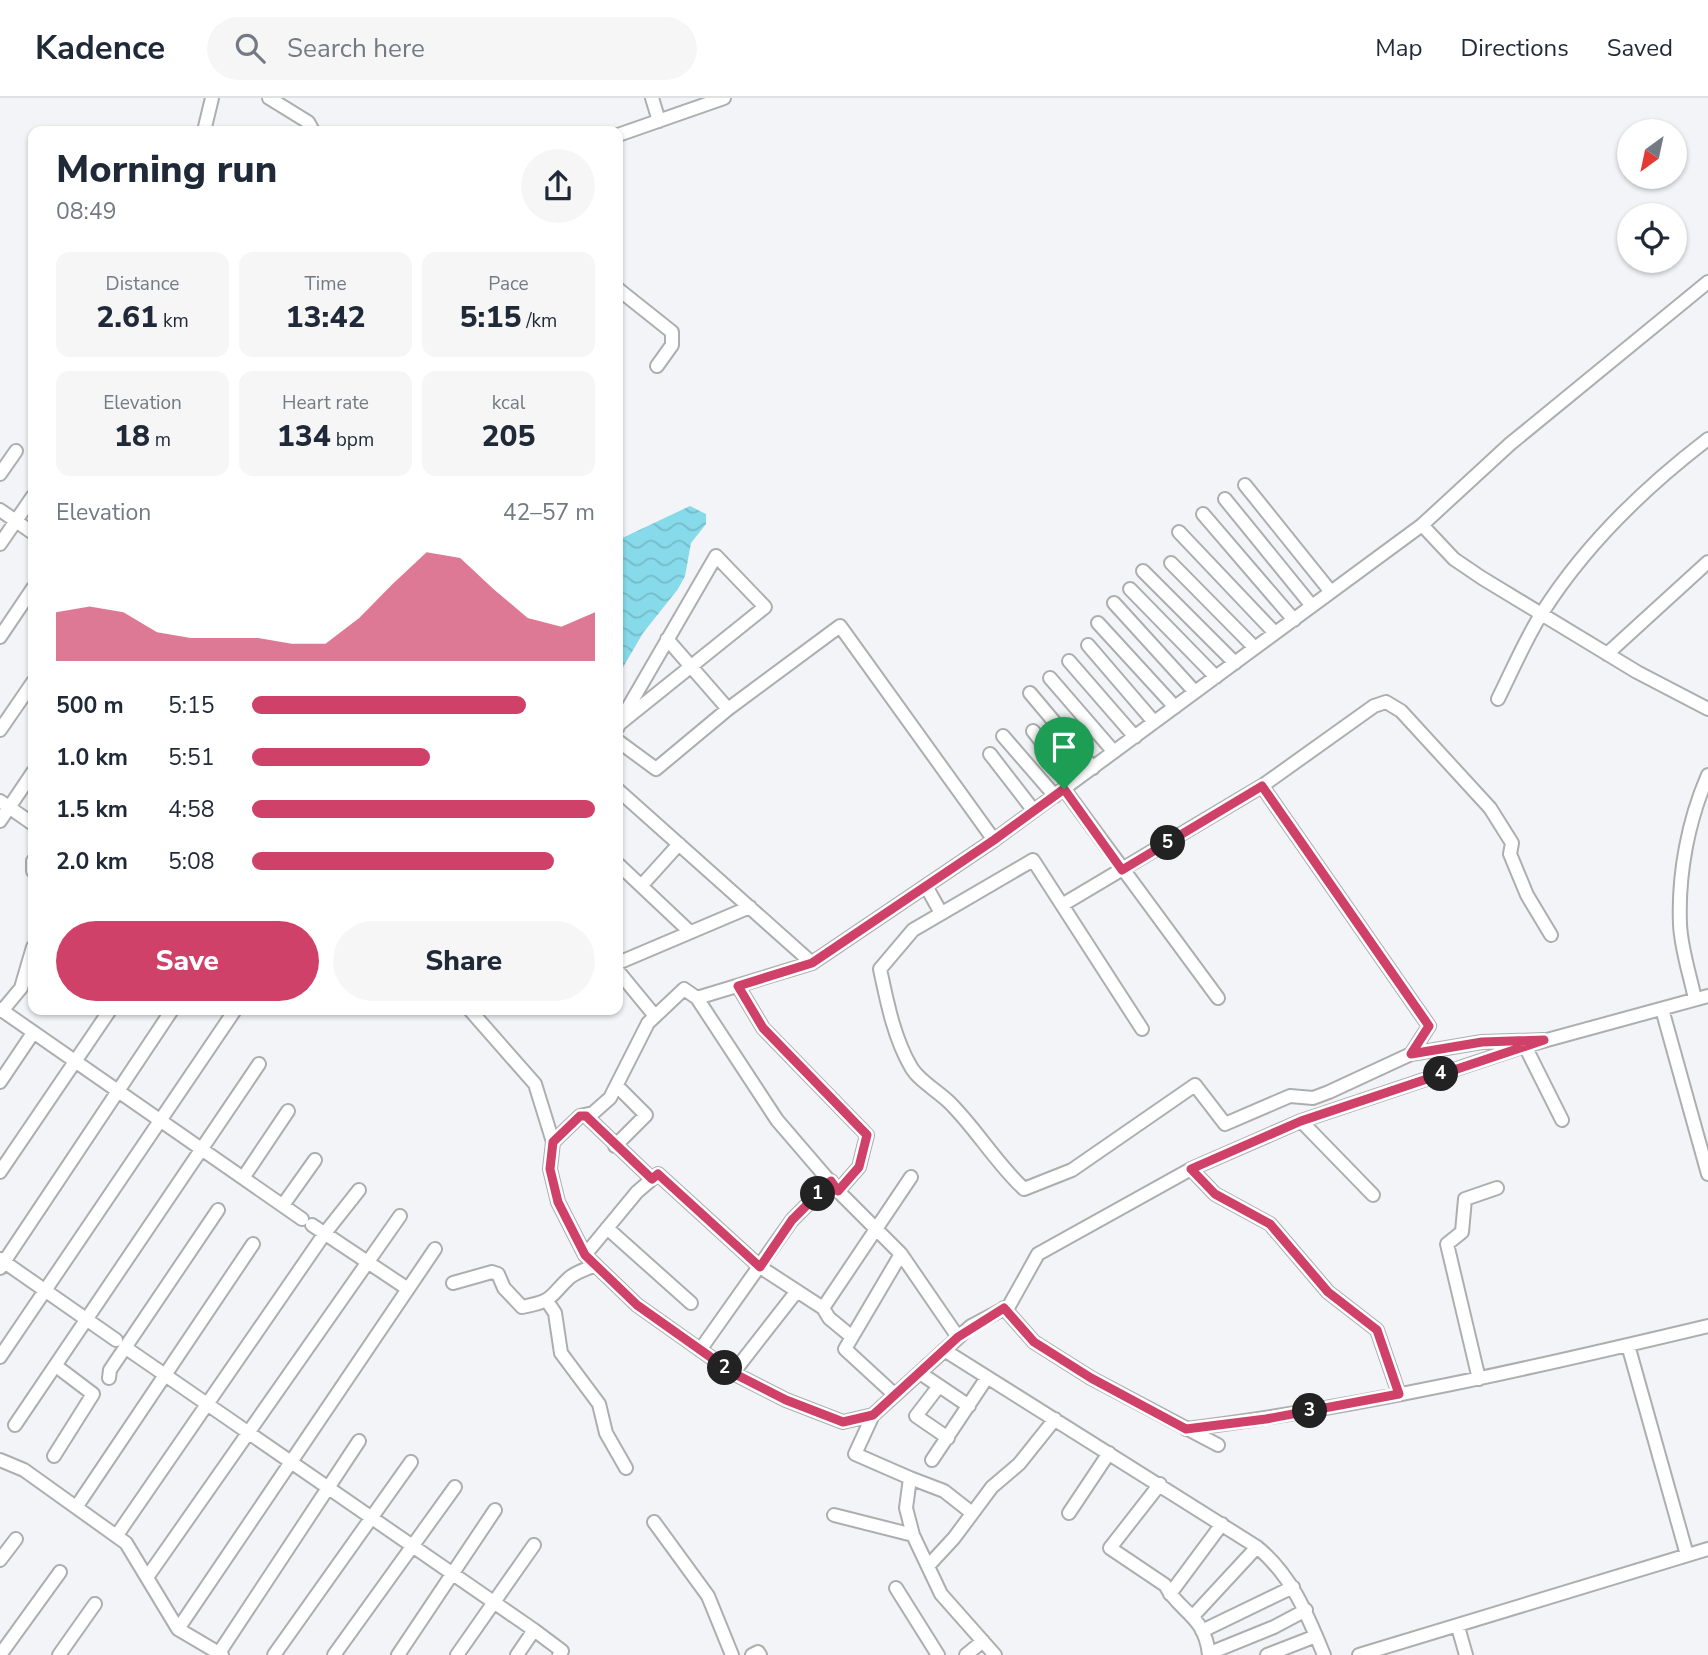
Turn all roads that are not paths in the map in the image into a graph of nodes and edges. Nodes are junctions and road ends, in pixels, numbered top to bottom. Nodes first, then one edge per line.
1 (212, 98) edge
2 (269, 98) edge
3 (652, 98) edge
4 (724, 98) edge
5 (659, 121) junction
6 (205, 126) edge
7 (310, 126) edge
8 (623, 133) edge
9 (1708, 282) edge
10 (623, 293) edge
11 (657, 366) dead end
12 (1708, 439) edge
13 (16, 451) dead end
14 (0, 474) edge
15 (1245, 485) dead end
16 (1225, 499) dead end
17 (28, 503) edge
18 (0, 510) edge
19 (1203, 514) dead end
20 (16, 521) junction
21 (1422, 525) junction
22 (28, 529) edge
23 (1179, 532) dead end
24 (0, 544) edge
25 (1708, 562) edge
26 (1171, 564) dead end
27 (1143, 571) dead end
28 (1130, 589) dead end
29 (1331, 592) junction
30 (28, 595) edge
31 (1114, 603) dead end
32 (1312, 606) junction
33 (1541, 614) junction
34 (1294, 620) junction
35 (1098, 623) dead end
36 (1275, 634) junction
37 (0, 637) edge
38 (667, 639) junction
39 (1088, 645) dead end
40 (1255, 648) junction
41 (1607, 654) junction
42 (1069, 661) dead end
43 (1235, 663) junction
44 (691, 666) junction
45 (1216, 677) junction
46 (1050, 678) dead end
47 (28, 689) edge
48 (1195, 692) junction
49 (1030, 693) dead end
50 (1498, 699) dead end
51 (1175, 707) junction
52 (728, 709) junction
53 (1708, 709) edge
54 (623, 717) edge
55 (623, 722) edge
56 (1154, 722) junction
57 (1, 728) edge
58 (1033, 731) dead end
59 (1003, 736) dead end
60 (1135, 737) junction
61 (623, 745) edge
62 (1114, 752) junction
63 (990, 754) dead end
64 (1093, 768) junction
65 (1708, 775) edge
66 (28, 778) edge
67 (1262, 786) junction
68 (1064, 789) junction
69 (623, 794) edge
70 (5, 804) edge
71 (1034, 811) junction
72 (28, 820) edge
73 (0, 821) edge
74 (994, 840) junction
75 (679, 844) junction
76 (623, 868) edge
77 (1122, 870) junction
78 (642, 885) junction
79 (926, 886) junction
80 (1062, 905) junction
81 (750, 907) junction
82 (941, 914) junction
83 (689, 932) junction
84 (1550, 935) dead end
85 (623, 961) edge
86 (812, 963) junction
87 (28, 964) edge
88 (623, 977) edge
89 (738, 986) junction
90 (1708, 996) edge
91 (697, 998) junction
92 (1218, 998) dead end
93 (1695, 999) junction
94 (1662, 1009) junction
95 (1, 1010) edge
96 (107, 1015) edge
97 (170, 1015) edge
98 (232, 1015) edge
99 (474, 1015) edge
100 (655, 1016) junction
101 (1142, 1029) dead end
102 (33, 1032) junction
103 (1544, 1040) junction
104 (1525, 1046) junction
105 (1411, 1054) junction
106 (75, 1063) junction
107 (259, 1063) dead end
108 (0, 1082) edge
109 (617, 1086) junction
110 (118, 1092) junction
111 (288, 1111) dead end
112 (586, 1116) junction
113 (1562, 1120) dead end
114 (1301, 1121) junction
115 (160, 1122) junction
116 (553, 1142) junction
117 (615, 1146) junction
118 (202, 1150) junction
119 (315, 1160) dead end
120 (1191, 1169) junction
121 (0, 1172) edge
122 (1708, 1174) edge
123 (911, 1177) dead end
124 (243, 1178) junction
125 (652, 1179) junction
126 (835, 1186) junction
127 (1497, 1188) dead end
128 (359, 1190) dead end
129 (1373, 1195) dead end
130 (283, 1205) junction
131 (218, 1210) dead end
132 (400, 1216) dead end
133 (878, 1227) junction
134 (607, 1228) junction
135 (325, 1233) junction
136 (253, 1244) dead end
137 (435, 1249) dead end
138 (901, 1254) junction
139 (590, 1260) junction
140 (367, 1262) junction
141 (1, 1263) edge
142 (760, 1267) junction
143 (453, 1283) dead end
144 (408, 1289) junction
145 (45, 1290) junction
146 (797, 1291) junction
147 (547, 1301) junction
148 (691, 1303) dead end
149 (823, 1308) junction
150 (1004, 1308) junction
151 (86, 1319) junction
152 (1708, 1326) edge
153 (852, 1337) junction
154 (958, 1337) junction
155 (121, 1344) junction
156 (1628, 1345) junction
157 (699, 1350) junction
158 (944, 1350) junction
159 (0, 1357) edge
160 (56, 1366) junction
161 (164, 1373) junction
162 (733, 1373) junction
163 (920, 1373) junction
164 (109, 1378) dead end
165 (986, 1379) junction
166 (1479, 1379) junction
167 (939, 1386) junction
168 (1399, 1394) junction
169 (895, 1395) junction
170 (208, 1404) junction
171 (969, 1406) junction
172 (873, 1415) junction
173 (1055, 1419) junction
174 (843, 1422) junction
175 (15, 1425) dead end
176 (1186, 1429) junction
177 (249, 1432) junction
178 (864, 1434) junction
179 (948, 1438) junction
180 (359, 1441) dead end
181 (1218, 1445) dead end
182 (1109, 1453) junction
183 (54, 1456) dead end
184 (0, 1460) edge
185 (932, 1460) dead end
186 (292, 1461) junction
187 (411, 1462) dead end
188 (626, 1468) dead end
189 (910, 1478) junction
190 (1160, 1484) junction
191 (329, 1487) junction
192 (454, 1487) dead end
193 (77, 1506) junction
194 (495, 1510) dead end
195 (972, 1513) junction
196 (1069, 1513) dead end
197 (834, 1515) dead end
198 (372, 1517) junction
199 (654, 1522) dead end
200 (1222, 1524) junction
201 (117, 1535) junction
202 (913, 1535) junction
203 (16, 1539) dead end
204 (413, 1545) junction
205 (534, 1545) dead end
206 (1257, 1547) junction
207 (1708, 1549) edge
208 (1687, 1555) junction
209 (0, 1560) edge
210 (929, 1564) junction
211 (60, 1572) dead end
212 (453, 1573) junction
213 (148, 1576) junction
214 (1293, 1587) junction
215 (896, 1588) dead end
216 (1170, 1594) junction
217 (494, 1602) junction
218 (95, 1604) dead end
219 (1306, 1610) junction
220 (1194, 1615) junction
221 (1458, 1627) junction
222 (178, 1629) junction
223 (534, 1630) junction
224 (1202, 1631) junction
225 (1316, 1636) junction
226 (983, 1641) junction
227 (220, 1654) edge
228 (1209, 1654) edge
229 (0, 1655) edge
230 (59, 1655) edge
231 (274, 1655) edge
232 (334, 1655) edge
233 (398, 1655) edge
234 (457, 1655) edge
235 (517, 1655) edge
236 (559, 1655) edge
237 (732, 1655) edge
238 (752, 1655) edge
239 (760, 1655) edge
240 (938, 1655) edge
241 (966, 1655) edge
242 (995, 1655) edge
243 (1267, 1655) edge
244 (1324, 1655) edge
245 (1359, 1655) edge
246 (1466, 1655) edge

1 - 6 street
2 - 7 street
3 - 5 street
4 - 5 street
5 - 8 street
9 - 21 street
10 - 11 street
12 - 33 street
13 - 14 street
15 - 29 street
16 - 32 street
17 - 20 street
18 - 20 street
19 - 34 street
20 - 22 street
20 - 24 street
21 - 29 street
21 - 33 street
23 - 36 street
25 - 41 street
26 - 40 street
27 - 43 street
28 - 45 street
29 - 32 street
30 - 37 street
31 - 48 street
32 - 34 street
33 - 41 street
33 - 50 street
34 - 36 street
35 - 51 street
36 - 40 street
38 - 44 street
38 - 44 street
38 - 54 street
39 - 56 street
40 - 43 street
41 - 53 street
42 - 60 street
43 - 45 street
44 - 52 street
44 - 55 street
45 - 48 street
46 - 62 street
47 - 57 street
48 - 51 street
49 - 64 street
51 - 56 street
52 - 61 street
52 - 74 street
56 - 60 street
58 - 68 street
59 - 68 street
60 - 62 street
62 - 64 street
63 - 71 street
64 - 68 street
65 - 93 street
66 - 70 street
67 - 77 street
67 - 84 street
67 - 105 street
68 - 71 street
68 - 77 street
69 - 75 street
70 - 72 street
70 - 73 street
71 - 74 street
74 - 79 street
75 - 78 street
75 - 81 street
76 - 78 street
77 - 80 street
77 - 92 street
78 - 83 street
79 - 82 street
79 - 86 street
80 - 82 street
80 - 101 street
81 - 83 street
81 - 86 street
82 - 105 street
83 - 85 street
86 - 89 street
87 - 95 street
88 - 100 street
89 - 91 street
89 - 126 street
90 - 93 street
91 - 100 street
91 - 126 street
93 - 94 street
94 - 103 street
94 - 122 street
95 - 102 street
96 - 106 street
97 - 110 street
98 - 115 street
99 - 116 street
100 - 109 street
102 - 106 street
102 - 108 street
103 - 104 street
103 - 105 street
104 - 113 street
104 - 114 street
106 - 110 street
106 - 121 street
107 - 118 street
109 - 112 street
109 - 117 street
110 - 115 street
110 - 141 street
111 - 124 street
112 - 116 street
112 - 117 street
114 - 120 street
114 - 129 street
115 - 118 street
115 - 145 street
116 - 139 street
117 - 125 street
118 - 124 street
118 - 151 street
119 - 130 street
120 - 150 street
120 - 168 street
123 - 133 street
124 - 130 street
125 - 134 street
125 - 142 street
126 - 133 street
126 - 142 street
127 - 166 street
128 - 135 street
130 - 135 street
131 - 155 street
132 - 140 street
133 - 138 street
133 - 149 street
134 - 139 street
134 - 148 street
135 - 140 street
135 - 170 street
136 - 161 street
137 - 144 street
138 - 153 street
138 - 154 street
139 - 147 street
139 - 157 street
140 - 144 street
140 - 177 street
141 - 145 street
142 - 146 street
142 - 157 street
143 - 147 street
144 - 186 street
145 - 151 street
145 - 159 street
146 - 149 street
146 - 162 street
147 - 188 street
149 - 153 street
150 - 154 street
150 - 176 street
151 - 155 street
151 - 160 street
152 - 156 street
153 - 169 street
154 - 158 street
155 - 161 street
155 - 164 street
156 - 166 street
156 - 208 street
157 - 162 street
158 - 163 street
158 - 165 street
160 - 175 street
160 - 183 street
161 - 170 street
161 - 193 street
162 - 174 street
163 - 167 street
163 - 169 street
165 - 171 street
165 - 173 street
166 - 168 street
167 - 171 street
167 - 179 street
168 - 176 street
169 - 172 street
170 - 177 street
170 - 201 street
171 - 179 street
172 - 174 street
172 - 178 street
173 - 182 street
173 - 195 street
174 - 178 street
176 - 181 street
177 - 186 street
177 - 213 street
178 - 189 street
179 - 185 street
180 - 191 street
182 - 190 street
182 - 196 street
184 - 193 street
186 - 191 street
186 - 222 street
187 - 198 street
189 - 195 street
189 - 202 street
190 - 200 street
190 - 216 street
191 - 198 street
191 - 227 street
192 - 204 street
193 - 201 street
194 - 212 street
195 - 210 street
197 - 202 street
198 - 204 street
198 - 231 street
199 - 237 street
200 - 206 street
200 - 216 street
201 - 213 street
202 - 210 street
203 - 209 street
204 - 212 street
204 - 232 street
205 - 217 street
206 - 214 street
206 - 220 street
207 - 208 street
208 - 221 street
210 - 226 street
211 - 229 street
212 - 217 street
212 - 233 street
213 - 222 street
214 - 219 street
214 - 224 street
215 - 240 street
216 - 220 street
217 - 223 street
217 - 234 street
218 - 230 street
219 - 225 street
219 - 228 street
220 - 224 street
221 - 245 street
221 - 246 street
222 - 227 street
223 - 235 street
223 - 236 street
224 - 228 street
225 - 243 street
225 - 244 street
226 - 241 street
226 - 242 street
238 - 239 street

